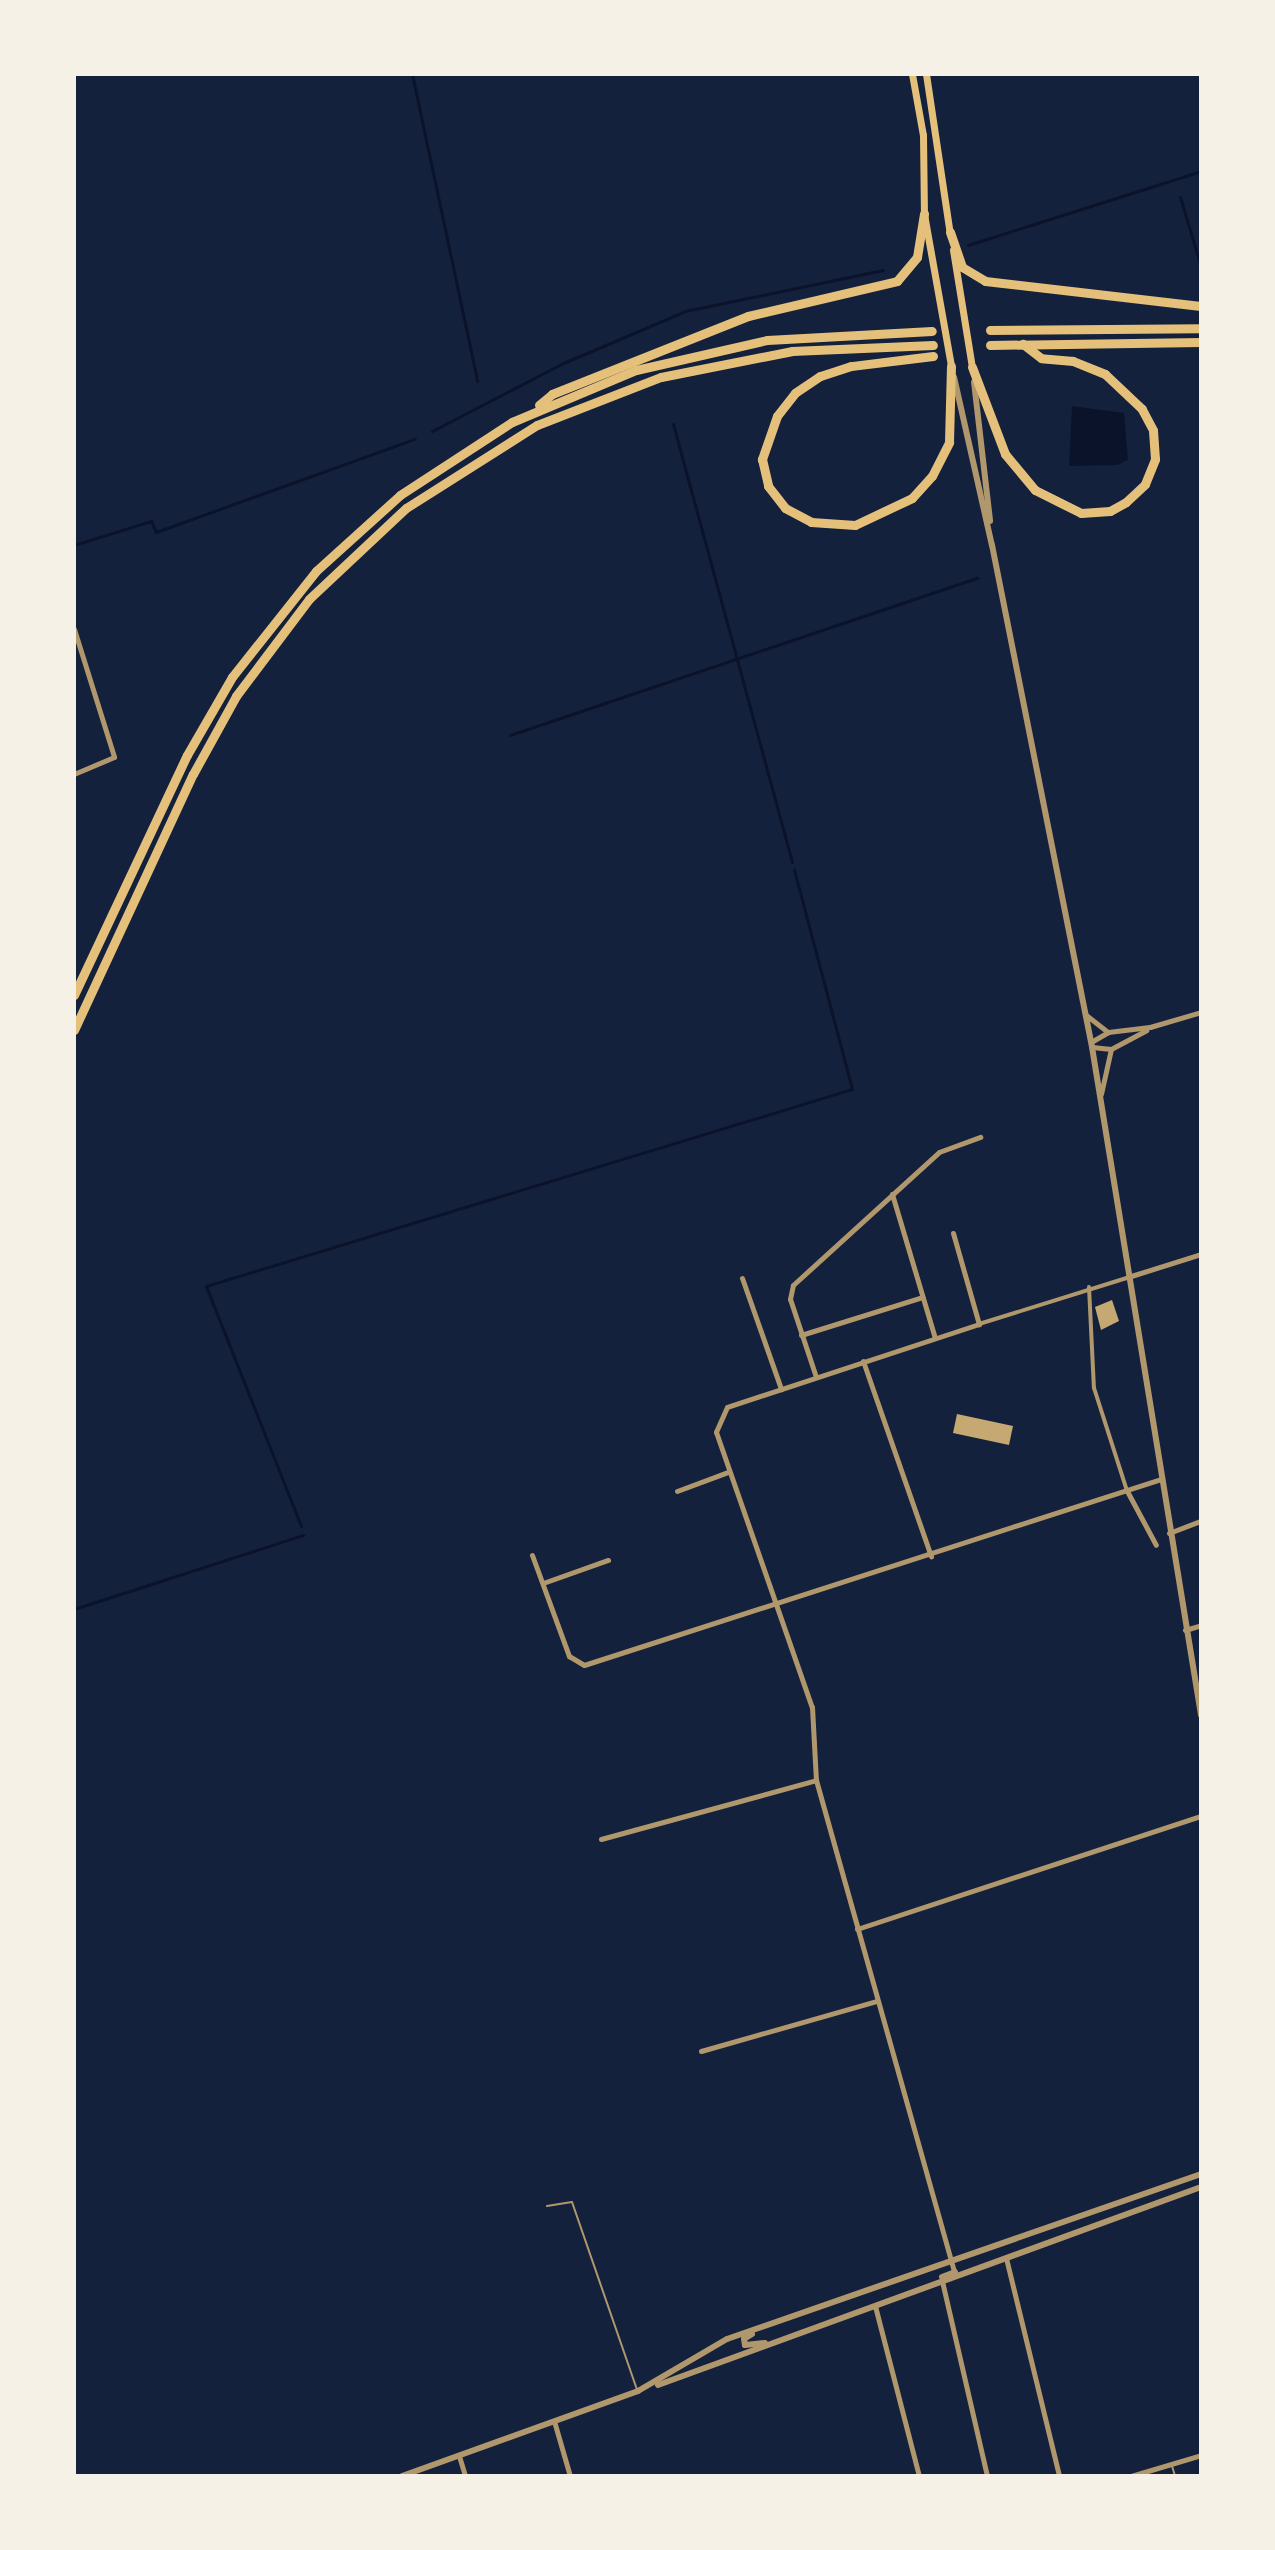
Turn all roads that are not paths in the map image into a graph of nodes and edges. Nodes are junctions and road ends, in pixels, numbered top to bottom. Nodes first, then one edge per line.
1 (912, 74) edge
2 (926, 74) edge
3 (924, 214) junction
4 (950, 232) junction
5 (1201, 306) edge
6 (1201, 328) edge
7 (990, 330) dead end
8 (932, 331) dead end
9 (1201, 342) edge
10 (1023, 344) junction
11 (990, 345) dead end
12 (951, 366) junction
13 (972, 367) junction
14 (532, 412) junction
15 (992, 545) junction
16 (74, 629) edge
17 (74, 774) edge
18 (74, 995) edge
19 (1201, 1012) edge
20 (1085, 1014) junction
21 (1150, 1027) junction
22 (74, 1030) edge
23 (1108, 1032) junction
24 (1091, 1045) junction
25 (1111, 1049) junction
26 (1101, 1099) junction
27 (980, 1137) dead end
28 (892, 1194) junction
29 (953, 1233) dead end
30 (1201, 1254) edge
31 (1131, 1276) junction
32 (742, 1278) dead end
33 (1089, 1287) junction
34 (922, 1297) junction
35 (979, 1324) junction
36 (801, 1335) junction
37 (935, 1338) junction
38 (863, 1361) junction
39 (816, 1377) junction
40 (781, 1389) junction
41 (728, 1472) junction
42 (1161, 1479) junction
43 (677, 1491) dead end
44 (1127, 1491) junction
45 (1201, 1521) edge
46 (1168, 1533) junction
47 (1156, 1545) dead end
48 (532, 1555) dead end
49 (931, 1556) junction
50 (608, 1560) dead end
51 (543, 1583) junction
52 (779, 1605) junction
53 (1201, 1625) edge
54 (1184, 1631) junction
55 (1201, 1715) edge
56 (816, 1780) junction
57 (1201, 1816) edge
58 (601, 1839) dead end
59 (857, 1929) junction
60 (877, 2001) junction
61 (701, 2051) dead end
62 (1201, 2174) edge
63 (1201, 2187) edge
64 (547, 2206) dead end
65 (1006, 2258) junction
66 (952, 2263) junction
67 (955, 2274) junction
68 (942, 2281) junction
69 (900, 2297) junction
70 (875, 2306) junction
71 (766, 2327) junction
72 (778, 2340) junction
73 (640, 2390) junction
74 (554, 2421) junction
75 (1201, 2455) edge
76 (459, 2456) junction
77 (1172, 2464) junction
78 (402, 2476) edge
79 (465, 2476) edge
80 (570, 2476) edge
81 (919, 2476) edge
82 (987, 2476) edge
83 (1059, 2476) edge
84 (1131, 2476) edge
85 (1175, 2476) edge

1 - 3 main road
2 - 4 main road
3 - 12 main road
3 - 14 highway
4 - 5 highway
4 - 13 main road
6 - 7 highway
8 - 14 highway
9 - 10 highway
10 - 11 highway
10 - 13 highway
12 - 15 street
12 - 22 highway
13 - 15 street
14 - 18 highway
15 - 20 street
16 - 17 street
19 - 21 street
20 - 23 street
20 - 24 street
21 - 23 street
21 - 25 street
23 - 24 street
24 - 25 street
24 - 26 street
25 - 26 street
26 - 31 street
27 - 28 street
28 - 34 street
28 - 36 street
29 - 35 street
30 - 31 street
31 - 33 street
31 - 42 street
32 - 40 street
33 - 35 street
33 - 44 street
34 - 36 street
34 - 37 street
35 - 37 street
36 - 39 street
37 - 38 street
38 - 39 street
38 - 49 street
39 - 40 street
40 - 41 street
41 - 43 street
41 - 52 street
42 - 44 street
42 - 46 street
44 - 47 street
44 - 49 street
45 - 46 street
46 - 54 street
48 - 51 street
49 - 52 street
50 - 51 street
51 - 52 street
52 - 56 street
53 - 54 street
54 - 55 street
56 - 58 street
56 - 59 street
57 - 59 street
59 - 60 street
60 - 61 street
60 - 66 street
62 - 66 street
63 - 65 street
64 - 73 lane
65 - 67 street
65 - 83 street
66 - 67 street
66 - 71 street
67 - 68 street
67 - 69 street
68 - 69 street
68 - 82 street
69 - 70 street
70 - 72 street
70 - 81 street
71 - 72 street
71 - 73 street
72 - 73 street
73 - 74 street
74 - 76 street
74 - 80 street
75 - 77 street
76 - 78 street
76 - 79 street
77 - 84 street
77 - 85 lane

